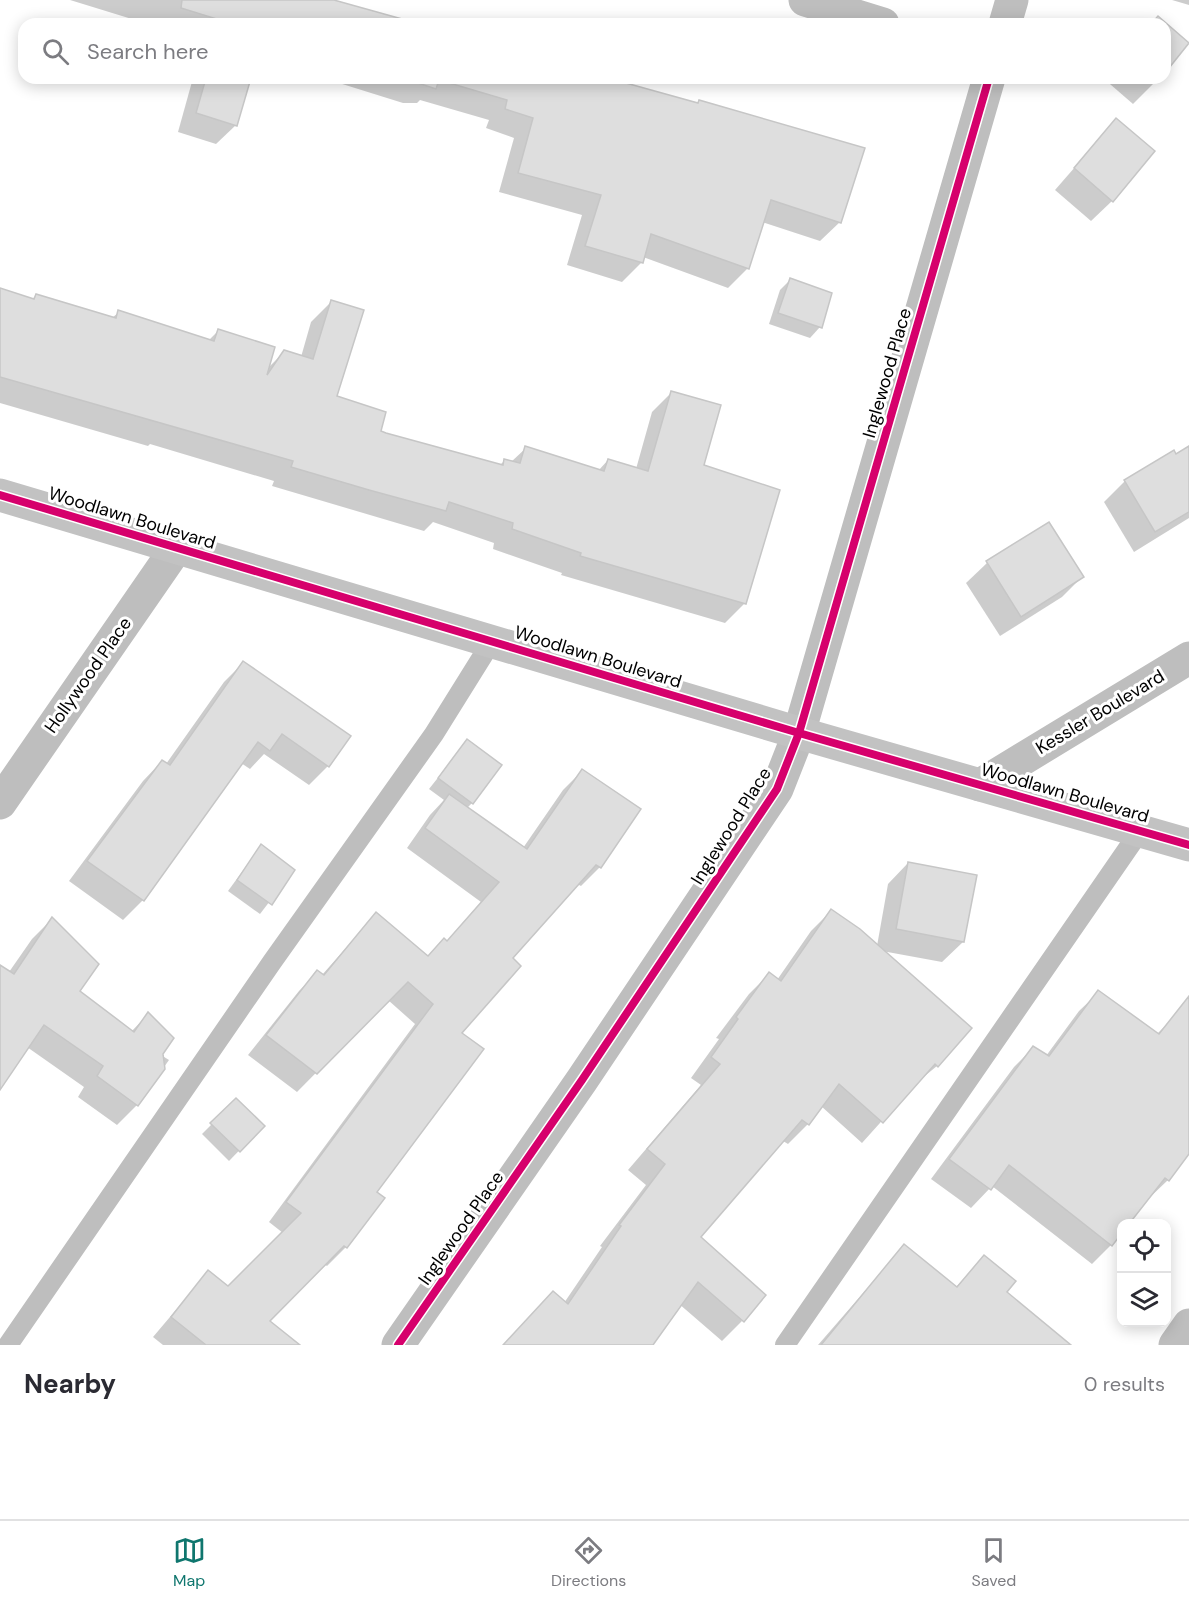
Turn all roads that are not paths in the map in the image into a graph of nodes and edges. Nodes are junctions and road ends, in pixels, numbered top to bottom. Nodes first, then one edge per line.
1 (805, 0) edge
2 (1012, 0) edge
3 (864, 18) edge
4 (1007, 18) edge
5 (987, 84) edge
6 (0, 495) edge
7 (177, 547) junction
8 (492, 641) junction
9 (1189, 658) edge
10 (799, 733) junction
11 (980, 784) junction
12 (0, 803) edge
13 (1140, 831) junction
14 (1189, 845) edge
15 (1189, 1325) edge
16 (8, 1345) edge
17 (398, 1345) edge
18 (784, 1345) edge
19 (1175, 1345) edge

1 - 3 street
2 - 4 street
5 - 10 street, Inglewood Place
6 - 7 street, Woodlawn Boulevard
7 - 8 street, Woodlawn Boulevard
7 - 12 street, Hollywood Place
8 - 10 street, Woodlawn Boulevard
8 - 16 lane
9 - 11 street, Kessler Boulevard
10 - 11 street, Woodlawn Boulevard
10 - 17 street, Inglewood Place
11 - 13 street, Woodlawn Boulevard
13 - 14 street, Woodlawn Boulevard
13 - 18 lane
15 - 19 street

